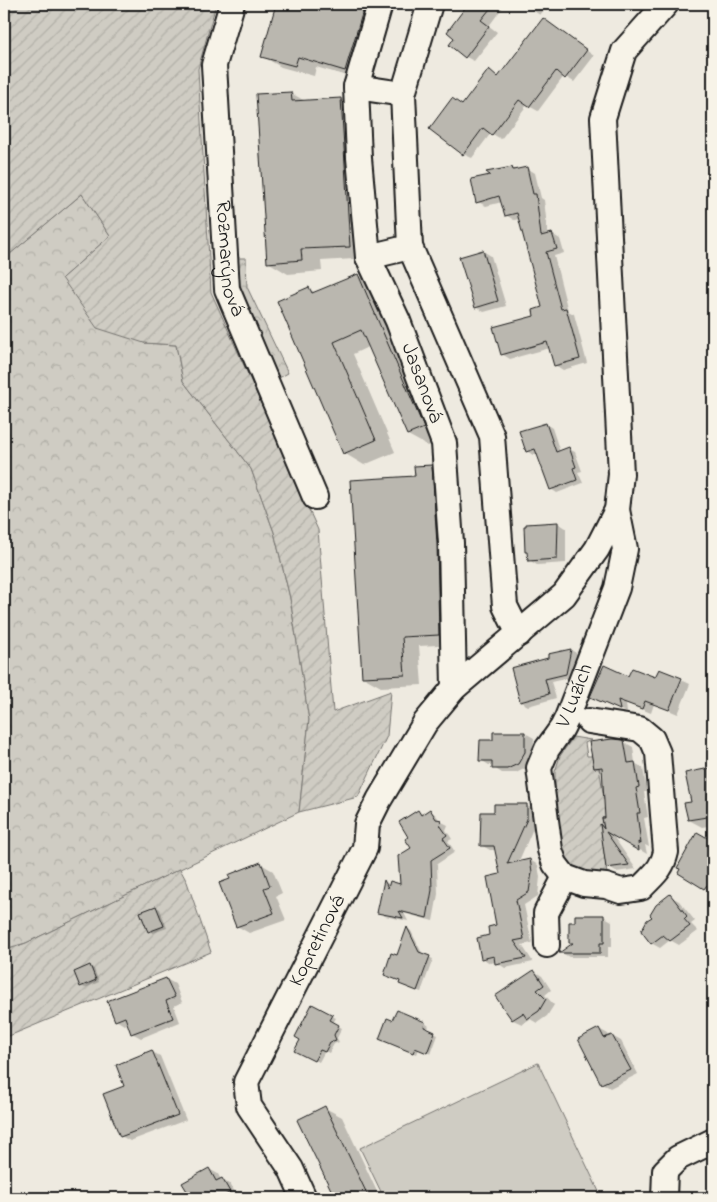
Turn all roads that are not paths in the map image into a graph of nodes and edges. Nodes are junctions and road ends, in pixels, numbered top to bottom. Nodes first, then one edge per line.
1 (232, 4) edge
2 (380, 4) edge
3 (430, 4) edge
4 (666, 4) edge
5 (356, 87) junction
6 (403, 94) junction
7 (410, 247) junction
8 (368, 256) junction
9 (315, 498) dead end
10 (617, 510) junction
11 (519, 634) junction
12 (454, 688) junction
13 (589, 721) dead end
14 (565, 877) junction
15 (547, 946) dead end
16 (713, 1141) edge
17 (304, 1198) edge
18 (664, 1198) edge

1 - 9 street, Rozmarýnová
2 - 5 street, Jasanová
3 - 6 street, Jasanová
4 - 10 street
5 - 6 street
5 - 8 street, Jasanová
6 - 7 street, Jasanová
7 - 8 street
7 - 11 street, Jasanová
8 - 12 street, Jasanová
10 - 11 street
10 - 14 street, V Luzích
11 - 12 street
12 - 17 street, Kopretinová
13 - 14 street, V Luzích
14 - 15 street
16 - 18 street

